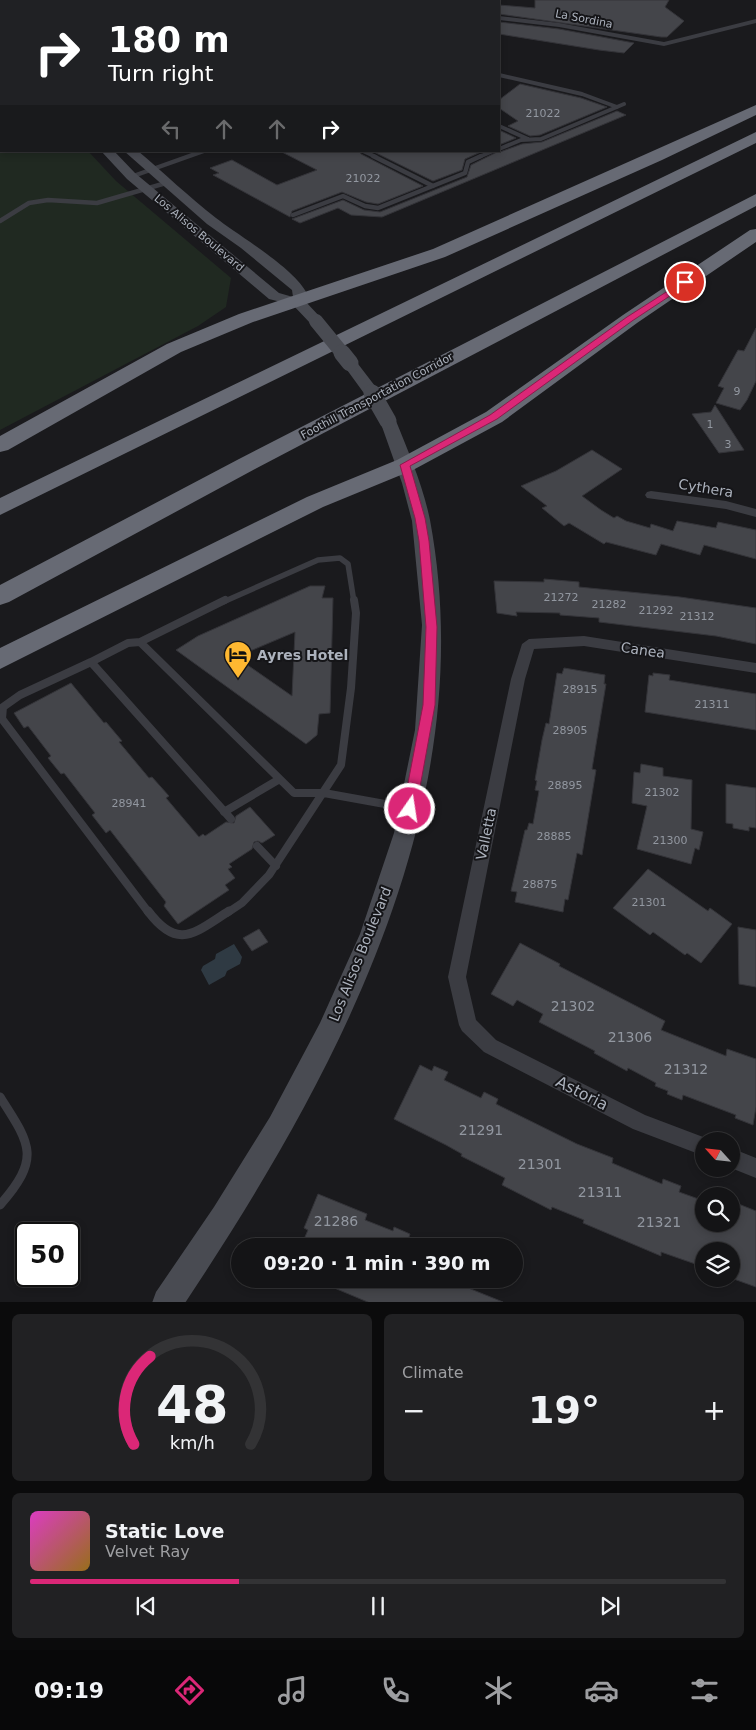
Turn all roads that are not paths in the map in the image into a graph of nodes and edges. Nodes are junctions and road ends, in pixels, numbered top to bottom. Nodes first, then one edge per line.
1 (500, 18) edge
2 (756, 21) edge
3 (500, 75) edge
4 (624, 104) dead end
5 (617, 107) junction
6 (756, 109) edge
7 (500, 126) edge
8 (756, 137) edge
9 (529, 139) junction
10 (500, 149) edge
11 (108, 152) edge
12 (131, 152) edge
13 (187, 152) edge
14 (203, 152) edge
15 (365, 152) edge
16 (491, 152) edge
17 (147, 168) junction
18 (128, 173) junction
19 (166, 183) junction
20 (433, 186) junction
21 (147, 189) junction
22 (756, 199) edge
23 (293, 216) dead end
24 (0, 221) edge
25 (756, 234) edge
26 (297, 301) junction
27 (0, 445) edge
28 (405, 465) junction
29 (651, 495) dead end
30 (0, 507) edge
31 (756, 514) edge
32 (0, 596) edge
33 (140, 642) junction
34 (529, 644) joint
35 (0, 658) edge
36 (91, 662) junction
37 (756, 668) edge
38 (278, 780) junction
39 (324, 793) junction
40 (410, 809) junction
41 (224, 812) junction
42 (231, 820) dead end
43 (257, 846) dead end
44 (276, 866) junction
45 (468, 1026) joint
46 (0, 1097) edge
47 (695, 1143) edge
48 (740, 1162) edge
49 (756, 1168) edge
50 (0, 1205) edge
51 (167, 1302) edge

1 - 2 street, La Sordina
3 - 5 lane
4 - 5 lane
5 - 9 lane
6 - 26 highway
7 - 9 lane
8 - 30 highway
9 - 10 lane
11 - 18 main road, Los Alisos Boulevard
12 - 17 main road, Los Alisos Boulevard
13 - 17 street
14 - 17 street
15 - 20 lane
16 - 20 lane
17 - 18 street
17 - 19 main road, Los Alisos Boulevard
18 - 21 main road, Los Alisos Boulevard
19 - 21 lane
19 - 26 main road, Los Alisos Boulevard
20 - 23 lane
21 - 24 lane
21 - 26 main road, Los Alisos Boulevard
22 - 32 highway, Foothill Transportation Corridor
25 - 28 highway
26 - 27 highway
26 - 28 main road, Los Alisos Boulevard, bridge
28 - 35 highway
28 - 40 main road, Los Alisos Boulevard
29 - 31 street, Cythera
33 - 36 lane
33 - 38 lane
33 - 39 lane
34 - 37 street, Canea
34 - 45 street, Valletta
36 - 41 lane
36 - 44 lane
38 - 39 lane
38 - 41 lane
39 - 40 lane
39 - 44 lane
40 - 51 main road, Los Alisos Boulevard
41 - 42 lane
43 - 44 lane
45 - 47 street, Astoria
46 - 50 lane
48 - 49 street

